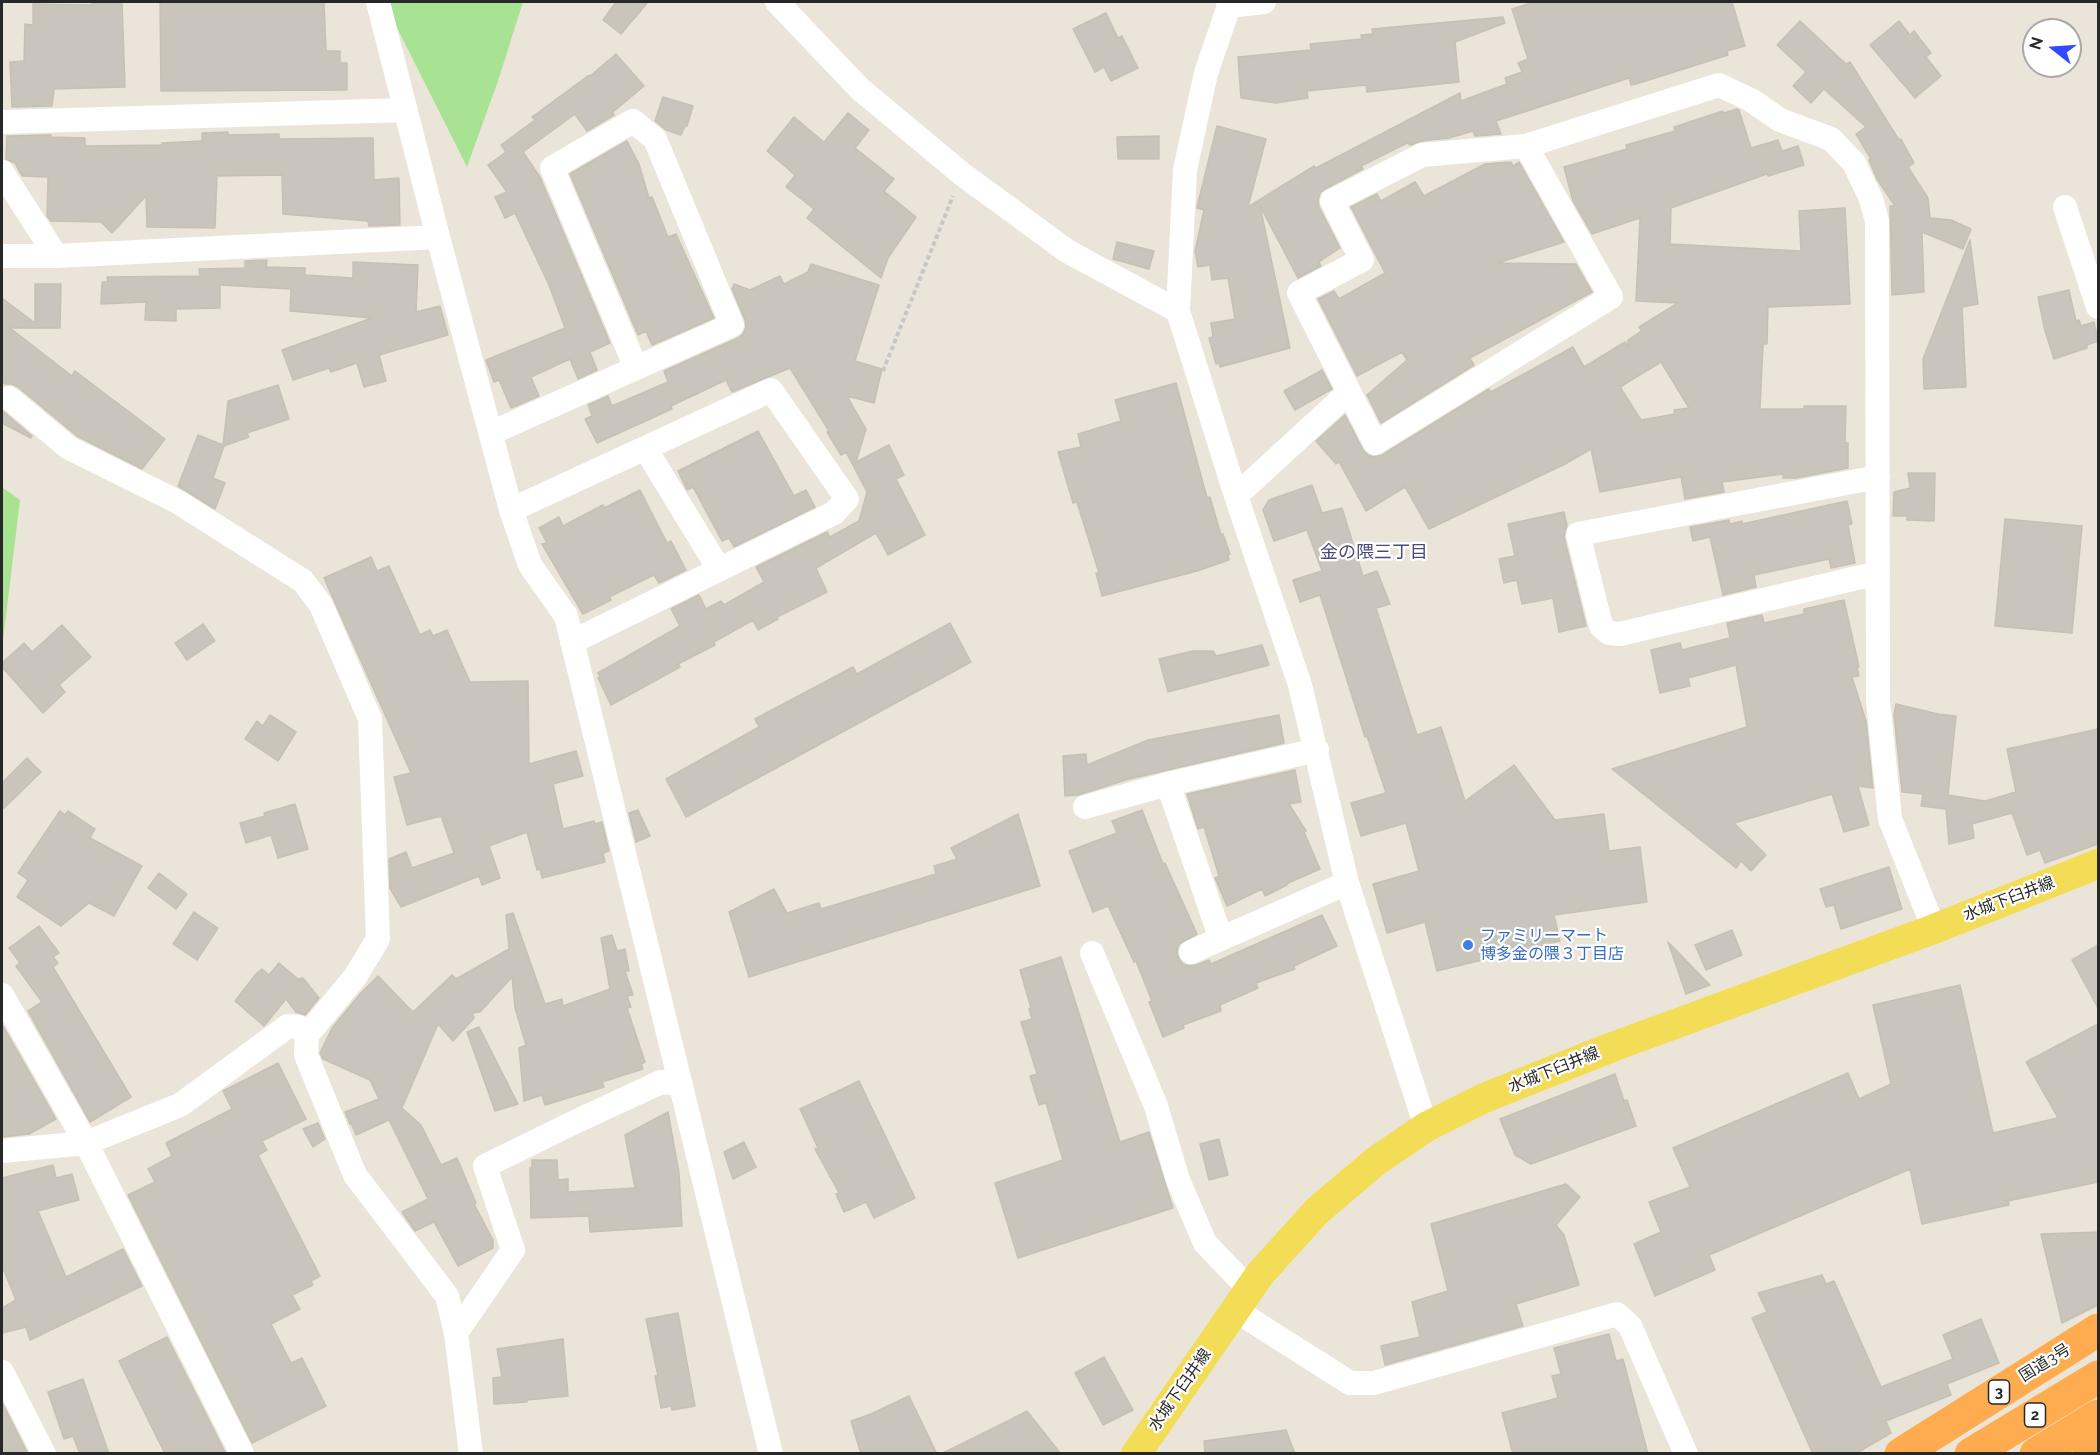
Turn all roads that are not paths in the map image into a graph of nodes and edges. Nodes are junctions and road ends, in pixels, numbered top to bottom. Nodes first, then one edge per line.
1 (378, 2) edge
2 (777, 2) edge
3 (1264, 2) edge
4 (1228, 4) edge
5 (406, 110) junction
6 (2, 122) edge
7 (1526, 146) junction
8 (2, 171) edge
9 (2065, 207) dead end
10 (438, 237) junction
11 (2, 256) edge
12 (56, 256) junction
13 (2098, 307) edge
14 (1178, 311) junction
15 (636, 368) junction
16 (1349, 392) junction
17 (9, 398) dead end
18 (491, 433) junction
19 (645, 448) junction
20 (1878, 477) junction
21 (1236, 495) junction
22 (511, 510) junction
23 (719, 569) junction
24 (1878, 573) junction
25 (572, 642) junction
26 (1317, 750) junction
27 (1168, 784) junction
28 (1085, 807) dead end
29 (2098, 864) edge
30 (1347, 884) junction
31 (1934, 929) junction
32 (1221, 939) junction
33 (1092, 952) dead end
34 (1191, 952) dead end
35 (2, 995) edge
36 (307, 1035) junction
37 (681, 1084) junction
38 (1426, 1127) junction
39 (86, 1143) junction
40 (2, 1152) edge
41 (1242, 1300) junction
42 (2098, 1330) edge
43 (456, 1333) junction
44 (2, 1372) edge
45 (2098, 1377) edge
46 (2098, 1416) edge
47 (2098, 1448) edge
48 (44, 1454) edge
49 (242, 1454) edge
50 (471, 1454) edge
51 (771, 1454) edge
52 (1136, 1454) edge
53 (1686, 1454) edge
54 (1901, 1454) edge
55 (1971, 1454) edge
56 (2036, 1454) edge
57 (2090, 1454) edge

1 - 5 street
2 - 14 street
3 - 4 street
4 - 14 street
5 - 6 street
5 - 10 street
7 - 16 street
7 - 16 street
7 - 20 street
8 - 12 street
9 - 13 street
10 - 12 street
10 - 18 street
11 - 12 street
14 - 21 street
15 - 15 street
15 - 18 street
16 - 21 street
17 - 36 street
18 - 22 street
19 - 22 street
19 - 23 street
19 - 23 street
20 - 24 street
20 - 24 street
21 - 26 street
22 - 25 street
23 - 25 street
24 - 31 street
25 - 37 street
26 - 27 street
26 - 30 street
27 - 28 street
27 - 32 street
29 - 31 main road, 水城下臼井線
30 - 32 street
30 - 38 street
31 - 38 main road, 水城下臼井線
32 - 34 street
33 - 41 street
35 - 39 street
36 - 39 street
36 - 43 street
37 - 43 street
37 - 51 street
38 - 41 main road, 水城下臼井線
39 - 40 street
39 - 49 street
41 - 52 main road, 水城下臼井線
41 - 53 street
42 - 54 highway, 国道3号 / 3
43 - 50 street
44 - 48 street
45 - 55 highway, 2
46 - 56 highway, 2
47 - 57 highway

